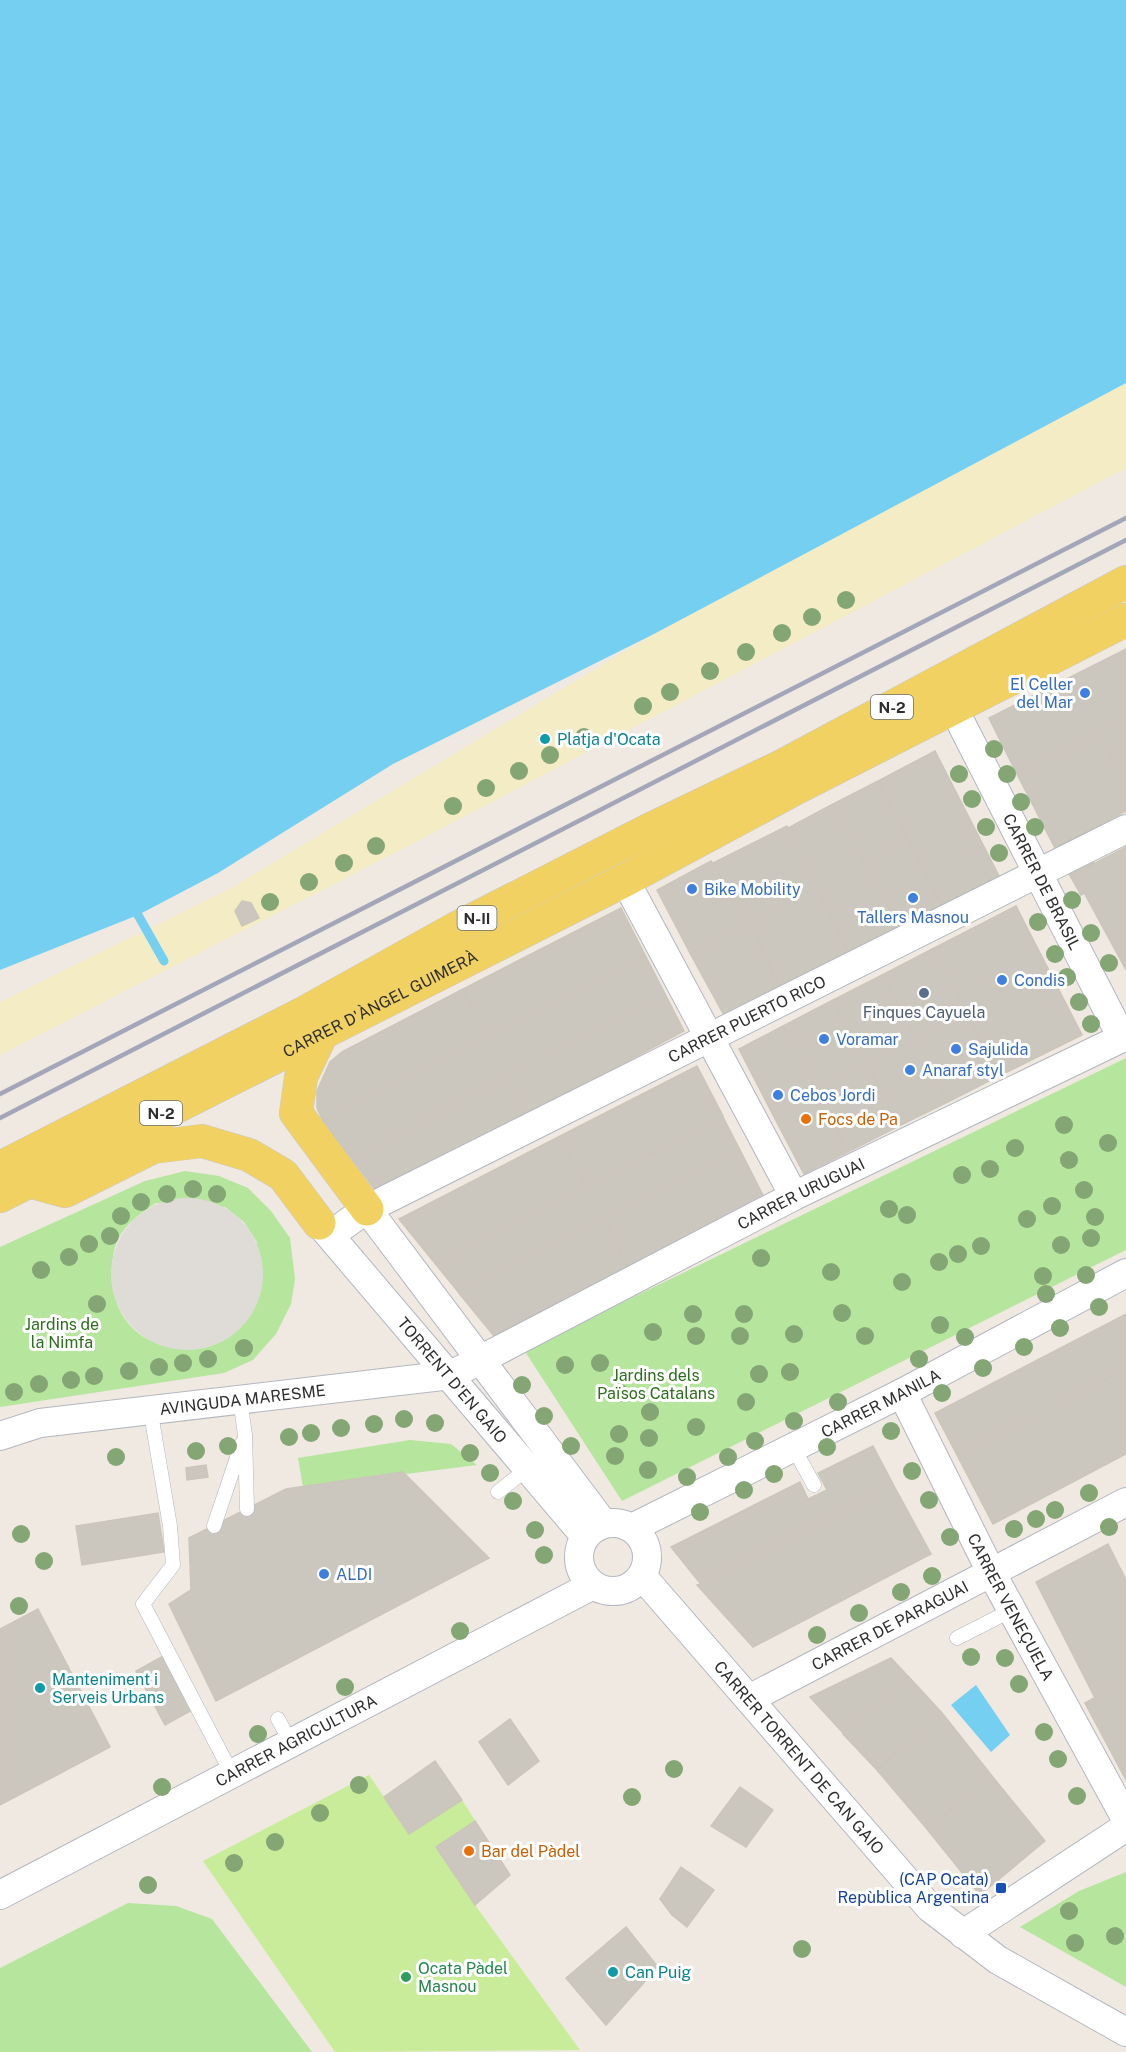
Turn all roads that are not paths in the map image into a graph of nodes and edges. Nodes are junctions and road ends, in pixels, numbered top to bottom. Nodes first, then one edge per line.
1 (1126, 582) edge
2 (1126, 598) edge
3 (1126, 621) edge
4 (934, 685) junction
5 (962, 725) dead end
6 (655, 827) joint
7 (1126, 829) edge
8 (1038, 874) junction
9 (625, 880) junction
10 (323, 1031) junction
11 (1124, 1037) edge
12 (711, 1038) junction
13 (14, 1175) edge
14 (0, 1196) edge
15 (794, 1196) junction
16 (367, 1209) junction
17 (325, 1229) junction
18 (1126, 1273) edge
19 (482, 1359) junction
20 (451, 1376) junction
21 (902, 1393) junction
22 (240, 1399) junction
23 (150, 1408) junction
24 (245, 1435) junction
25 (0, 1436) edge
26 (793, 1448) junction
27 (528, 1468) junction
28 (814, 1485) dead end
29 (498, 1492) dead end
30 (1126, 1502) edge
31 (247, 1509) dead end
32 (214, 1526) dead end
33 (633, 1527) junction
34 (594, 1529) junction
35 (991, 1572) junction
36 (642, 1576) junction
37 (593, 1585) junction
38 (1011, 1610) junction
39 (957, 1638) dead end
40 (749, 1699) junction
41 (232, 1774) junction
42 (1126, 1820) edge
43 (1126, 1827) edge
44 (0, 1895) edge
45 (963, 1934) junction
46 (1126, 2032) edge

1 - 4 main road, N-2
2 - 4 main road
3 - 9 main road, CARRER D'ÀNGEL GUIMERÀ / N-2
4 - 6 main road, N-2
5 - 8 street, CARRER DE BRASIL
6 - 13 main road, CARRER D'ÀNGEL GUIMERÀ / N-II
7 - 8 street, CARRER PUERTO RICO
8 - 11 street, CARRER DE BRASIL
8 - 12 street, CARRER PUERTO RICO
9 - 10 main road, CARRER D'ÀNGEL GUIMERÀ / N-2
9 - 12 street
10 - 13 main road, CARRER D'ÀNGEL GUIMERÀ / N-2
10 - 16 main road
11 - 15 street, CARRER URUGUAI
12 - 15 street
12 - 16 street, CARRER PUERTO RICO
13 - 14 main road, CARRER D'ÀNGEL GUIMERÀ / N-2
13 - 17 main road
15 - 19 street, CARRER URUGUAI
16 - 17 street, CARRER PUERTO RICO
16 - 19 street, TORRENT D'EN GAIO
17 - 20 street, TORRENT D'EN GAIO
18 - 21 street, CARRER MANILA
19 - 20 street, AVINGUDA MARESME
19 - 34 street, TORRENT D'EN GAIO
20 - 22 street, AVINGUDA MARESME
20 - 27 street, TORRENT D'EN GAIO
21 - 26 street, CARRER MANILA
21 - 35 street, CARRER VENEÇUELA
22 - 23 street, AVINGUDA MARESME
22 - 24 lane
23 - 25 street, AVINGUDA MARESME
23 - 41 lane
24 - 31 lane
24 - 32 lane
26 - 28 lane
26 - 33 street, CARRER MANILA
27 - 29 lane
27 - 34 street, TORRENT D'EN GAIO
30 - 35 street, CARRER DE PARAGUAI
33 - 34 street
33 - 36 street
34 - 37 street
35 - 38 street, CARRER VENEÇUELA
35 - 40 street, CARRER DE PARAGUAI
36 - 37 street
36 - 40 street, CARRER TORRENT DE CAN GAIO
37 - 41 street, CARRER AGRICULTURA
38 - 39 lane
38 - 42 street, CARRER VENEÇUELA
40 - 45 street, CARRER TORRENT DE CAN GAIO
41 - 44 street, CARRER AGRICULTURA
43 - 45 street
45 - 46 street

